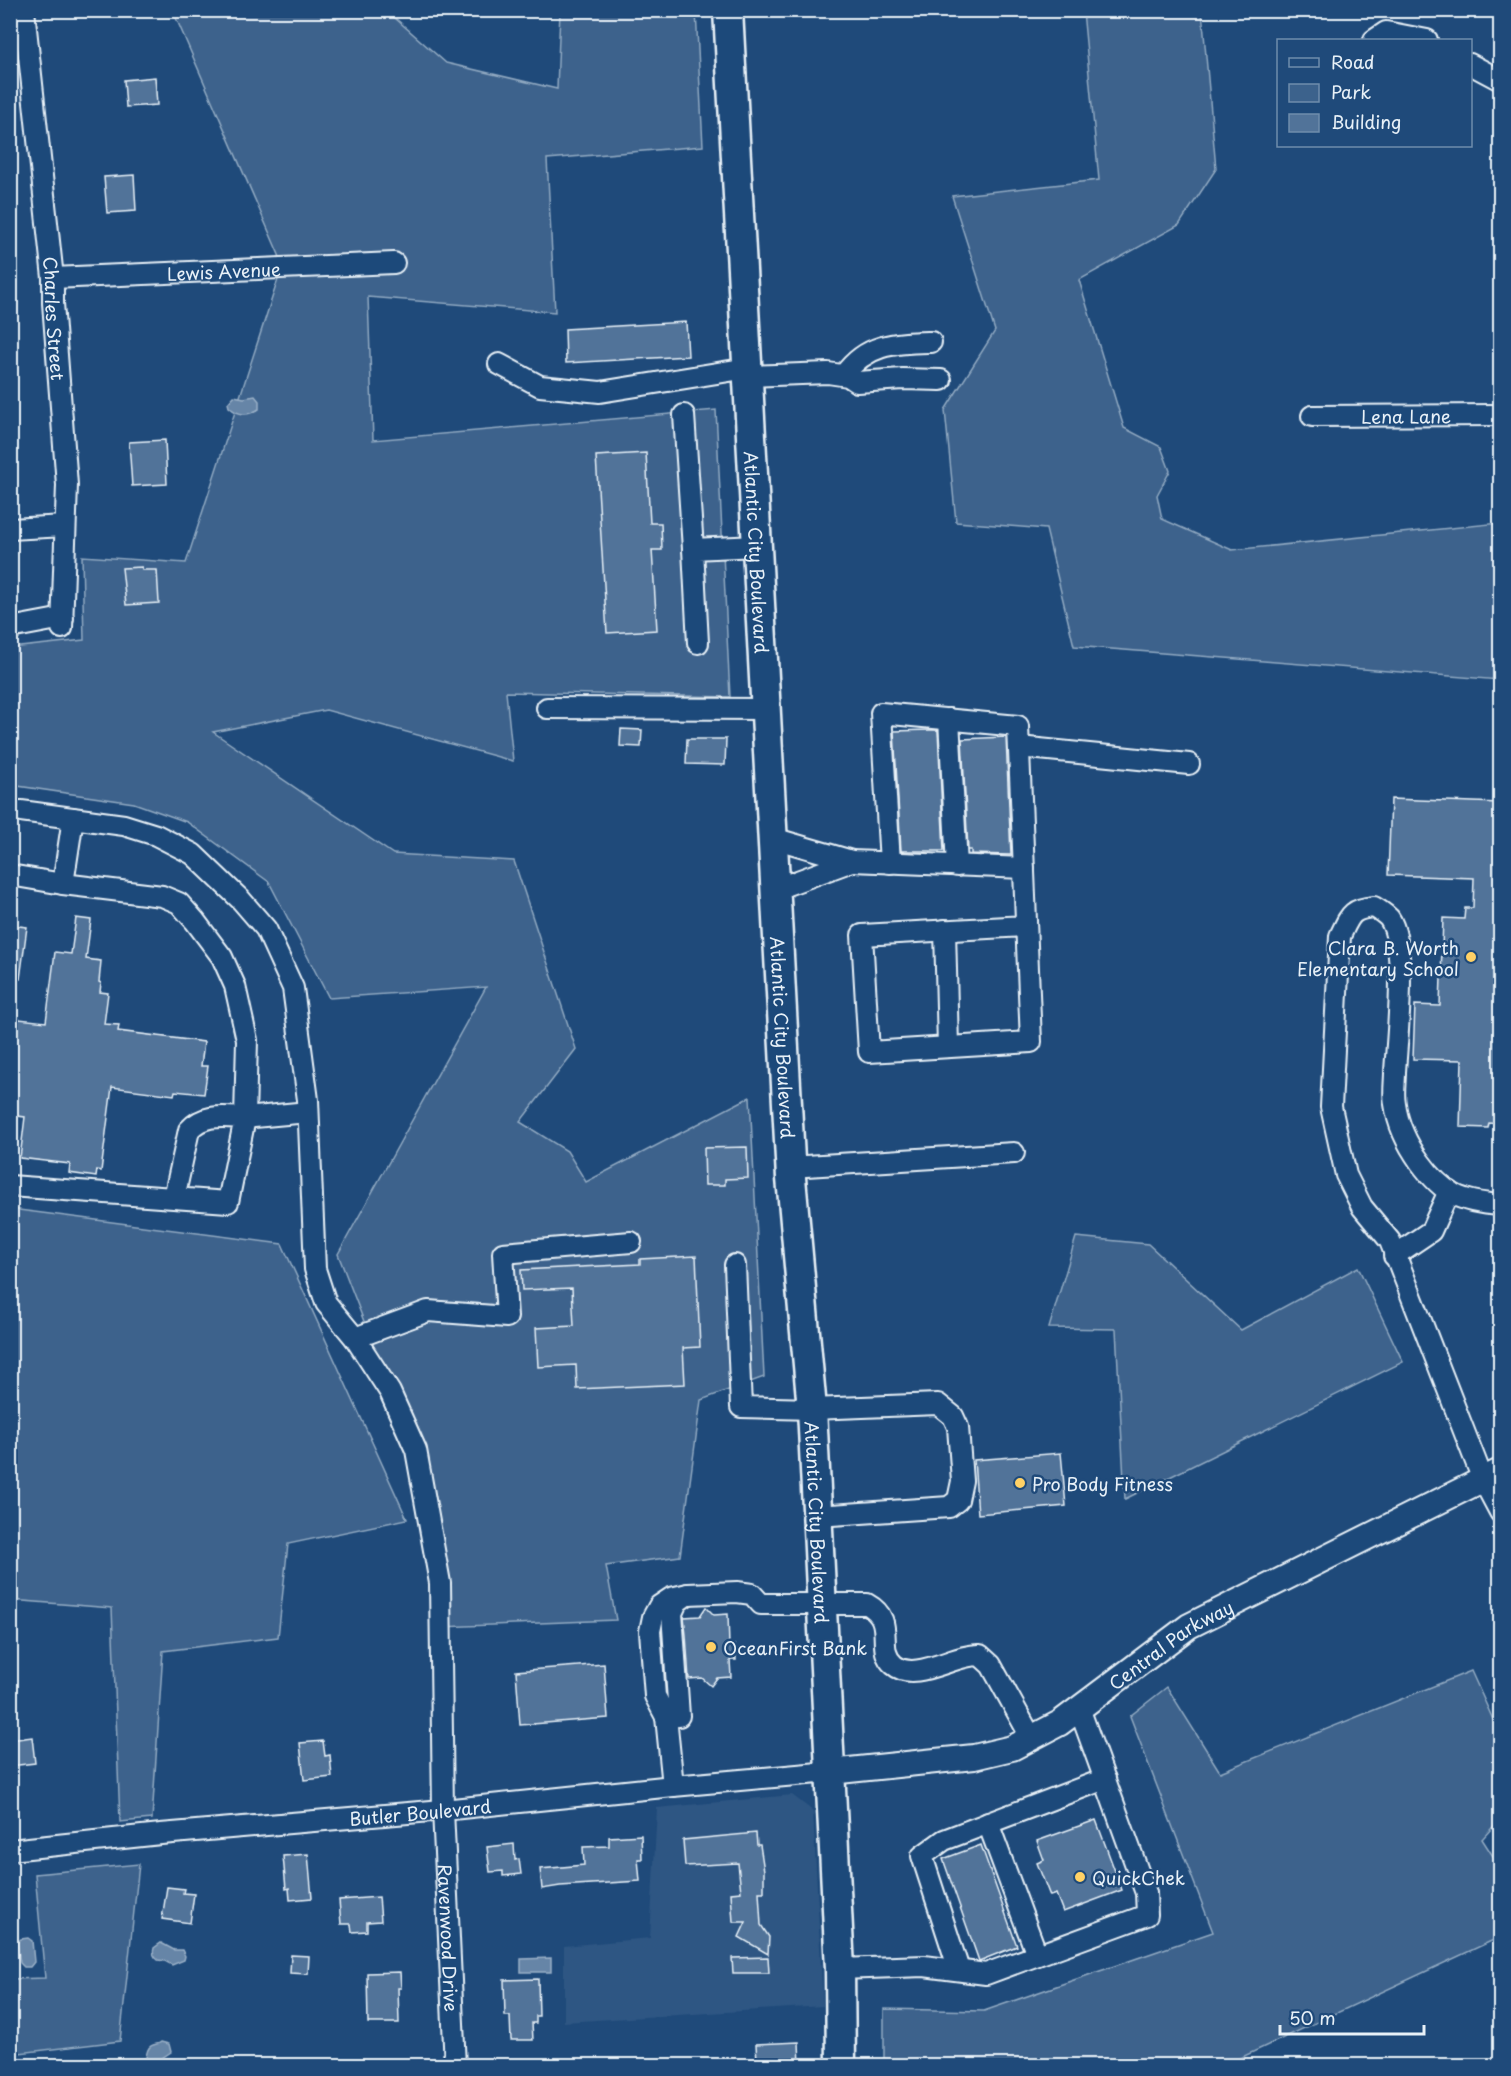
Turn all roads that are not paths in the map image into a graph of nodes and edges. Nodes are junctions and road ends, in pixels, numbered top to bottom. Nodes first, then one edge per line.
1 (24, 10) edge
2 (728, 10) edge
3 (1376, 39) edge
4 (1422, 39) edge
5 (1472, 65) edge
6 (1500, 80) edge
7 (394, 263) dead end
8 (52, 278) junction
9 (931, 342) dead end
10 (499, 364) dead end
11 (748, 372) junction
12 (844, 375) junction
13 (941, 380) dead end
14 (684, 415) dead end
15 (1500, 415) edge
16 (1312, 416) dead end
17 (65, 526) junction
18 (10, 529) edge
19 (757, 546) junction
20 (693, 549) junction
21 (10, 628) edge
22 (698, 643) dead end
23 (547, 708) dead end
24 (766, 709) junction
25 (949, 719) junction
26 (1019, 747) junction
27 (1190, 764) dead end
28 (21, 811) dead end
29 (73, 818) junction
30 (773, 838) junction
31 (852, 861) junction
32 (890, 863) junction
33 (957, 866) junction
34 (1024, 868) junction
35 (10, 875) edge
36 (63, 884) junction
37 (776, 889) junction
38 (1026, 926) junction
39 (945, 930) junction
40 (948, 1047) junction
41 (308, 1112) junction
42 (245, 1118) junction
43 (1014, 1153) dead end
44 (790, 1167) junction
45 (10, 1186) edge
46 (1449, 1191) junction
47 (174, 1198) junction
48 (1500, 1206) edge
49 (631, 1242) dead end
50 (1394, 1256) junction
51 (735, 1265) dead end
52 (355, 1338) junction
53 (812, 1409) junction
54 (1492, 1475) edge
55 (1500, 1512) edge
56 (817, 1516) junction
57 (821, 1604) junction
58 (1079, 1708) junction
59 (1032, 1739) junction
60 (830, 1772) junction
61 (1105, 1779) junction
62 (673, 1786) junction
63 (443, 1810) junction
64 (988, 1823) junction
65 (10, 1850) edge
66 (1036, 1955) junction
67 (840, 1969) junction
68 (959, 1970) junction
69 (455, 2066) edge
70 (841, 2066) edge

1 - 8 street, Charles Street
2 - 11 highway, Atlantic City Boulevard
3 - 4 street
5 - 6 street
7 - 8 street, Lewis Avenue
8 - 17 street, Charles Street
9 - 12 street
10 - 11 street
11 - 12 street
11 - 19 highway, Atlantic City Boulevard
12 - 13 street
14 - 20 street
15 - 16 street, Lena Lane
17 - 18 street
17 - 21 street, Charles Street
19 - 20 street
19 - 24 highway, Atlantic City Boulevard
20 - 22 street
23 - 24 street
24 - 30 highway, Atlantic City Boulevard
25 - 26 street
25 - 32 street
25 - 33 street
26 - 27 street
26 - 34 street
28 - 29 street, Ravenwood Drive
29 - 36 street
29 - 41 street, Ravenwood Drive
30 - 31 street
30 - 37 highway, Atlantic City Boulevard
31 - 32 street
31 - 37 street
32 - 33 street
33 - 34 street
34 - 38 street
35 - 36 street
36 - 42 street
37 - 44 highway, Atlantic City Boulevard
38 - 39 street
38 - 40 street
39 - 40 street
39 - 40 street
41 - 42 street
41 - 52 street, Ravenwood Drive
42 - 47 street
42 - 47 street
43 - 44 street
44 - 53 highway, Atlantic City Boulevard
45 - 47 street
46 - 48 street
46 - 50 street
46 - 50 street
49 - 52 street
50 - 54 street
51 - 53 street
52 - 63 street, Ravenwood Drive
53 - 56 highway, Atlantic City Boulevard
53 - 56 street
54 - 55 street
54 - 58 main road, Central Parkway
56 - 57 highway, Atlantic City Boulevard
57 - 59 street
57 - 60 highway, Atlantic City Boulevard
57 - 62 street
58 - 59 main road, Central Parkway
58 - 61 street
59 - 60 main road, Central Parkway
60 - 62 street, Butler Boulevard
60 - 67 highway, Atlantic City Boulevard
61 - 64 street
61 - 66 street
62 - 63 street, Butler Boulevard
63 - 65 street, Butler Boulevard
63 - 69 street, Ravenwood Drive
64 - 66 street
64 - 68 street
66 - 68 street
67 - 68 street
67 - 70 highway, Atlantic City Boulevard

